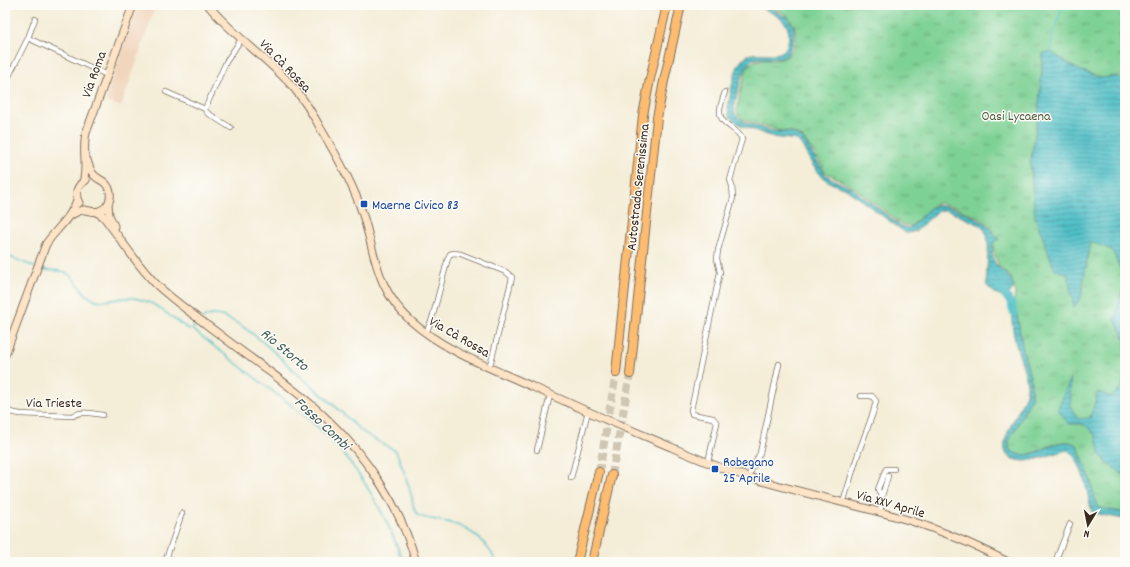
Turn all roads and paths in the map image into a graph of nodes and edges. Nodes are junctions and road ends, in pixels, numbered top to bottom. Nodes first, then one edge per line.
1 (133, 5) edge
2 (208, 5) edge
3 (667, 5) edge
4 (681, 5) edge
5 (36, 19) dead end
6 (28, 38) junction
7 (242, 38) junction
8 (107, 75) junction
9 (5, 84) edge
10 (166, 92) dead end
11 (725, 92) dead end
12 (205, 109) junction
13 (231, 128) dead end
14 (84, 154) junction
15 (98, 179) junction
16 (83, 182) junction
17 (77, 200) junction
18 (108, 204) junction
19 (86, 210) junction
20 (96, 212) junction
21 (67, 217) junction
22 (116, 232) junction
23 (426, 333) junction
24 (5, 355) edge
25 (779, 364) dead end
26 (488, 367) junction
27 (616, 373) tunnel mouth
28 (630, 374) tunnel mouth
29 (550, 395) junction
30 (861, 396) dead end
31 (5, 411) edge
32 (588, 411) junction
33 (103, 415) dead end
34 (537, 450) dead end
35 (708, 462) junction
36 (894, 469) dead end
37 (599, 472) tunnel mouth
38 (612, 475) tunnel mouth
39 (888, 476) dead end
40 (748, 477) junction
41 (571, 478) dead end
42 (762, 481) joint
43 (882, 496) junction
44 (843, 503) junction
45 (880, 512) junction
46 (182, 513) dead end
47 (1070, 524) dead end
48 (165, 562) edge
49 (416, 562) edge
50 (577, 562) edge
51 (592, 562) edge
52 (1008, 562) edge
53 (1055, 562) edge

1 - 8 main road, Via Roma
2 - 7 main road, Via Cà Rossa
3 - 27 highway, Autostrada Serenissima
4 - 28 highway, Autostrada Serenissima
5 - 6 street
6 - 8 street
6 - 9 street
7 - 12 street
7 - 23 main road, Via Cà Rossa
8 - 14 main road, Via Roma
10 - 12 street
11 - 35 street
12 - 13 street
14 - 15 main road
14 - 16 main road, Via Roma
15 - 16 main road
15 - 18 main road
16 - 17 main road
17 - 19 main road
17 - 21 main road
18 - 20 main road
18 - 22 main road
19 - 20 main road
19 - 21 main road
20 - 22 main road
21 - 24 main road
22 - 49 main road
23 - 26 main road, Via Cà Rossa
23 - 26 street
25 - 40 street
26 - 29 main road, Via Cà Rossa
29 - 32 main road, Via Cà Rossa
29 - 34 street
30 - 44 street
31 - 33 street, Via Trieste
32 - 35 main road, Via Cà Rossa
32 - 41 street
35 - 40 main road, Via Cà Rossa
36 - 43 street
37 - 50 highway
38 - 51 highway
39 - 43 street
40 - 42 main road, Via Cà Rossa
42 - 44 main road, Via XXV Aprile
43 - 45 street
44 - 45 main road, Via XXV Aprile
45 - 52 main road, Via XXV Aprile
46 - 48 street
47 - 53 street

